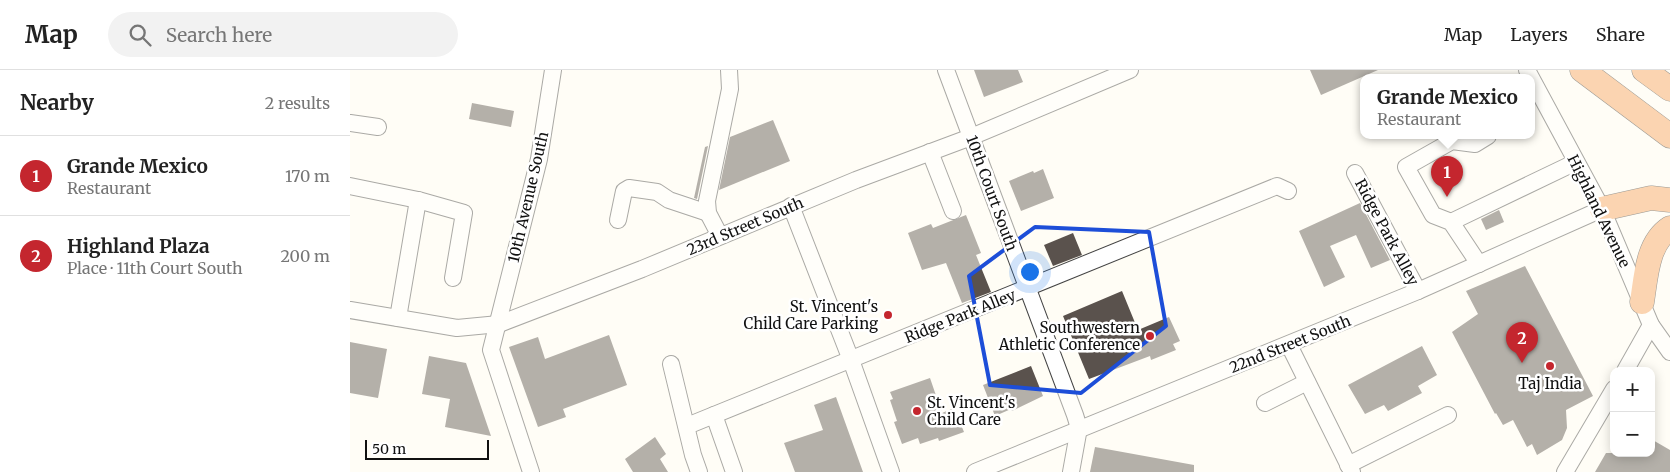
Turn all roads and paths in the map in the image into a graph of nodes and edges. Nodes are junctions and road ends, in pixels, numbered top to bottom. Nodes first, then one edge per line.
1 (553, 70) edge
2 (729, 70) edge
3 (946, 70) edge
4 (1130, 70) edge
5 (1582, 70) edge
6 (1644, 70) edge
7 (1670, 89) edge
8 (1537, 106) edge
9 (350, 123) edge
10 (378, 127) dead end
11 (1670, 136) edge
12 (971, 137) junction
13 (1483, 139) edge
14 (930, 152) junction
15 (1576, 162) junction
16 (1355, 173) dead end
17 (350, 186) edge
18 (1288, 191) dead end
19 (418, 200) junction
20 (1670, 200) edge
21 (791, 206) junction
22 (1602, 209) junction
23 (953, 211) dead end
24 (708, 213) junction
25 (618, 220) dead end
26 (1451, 222) junction
27 (1670, 228) edge
28 (720, 236) junction
29 (1479, 264) junction
30 (453, 278) dead end
31 (1027, 288) junction
32 (1418, 291) junction
33 (1642, 302) junction
34 (350, 310) edge
35 (398, 318) junction
36 (499, 324) junction
37 (1651, 325) junction
38 (1289, 345) junction
39 (1670, 352) edge
40 (851, 360) junction
41 (671, 364) dead end
42 (1627, 367) edge
43 (1307, 382) junction
44 (1610, 396) edge
45 (1266, 403) dead end
46 (714, 415) junction
47 (1448, 415) dead end
48 (687, 426) junction
49 (1079, 428) junction
50 (1350, 468) edge
51 (985, 470) edge
52 (531, 472) edge
53 (699, 472) edge
54 (734, 472) edge
55 (891, 472) edge
56 (1071, 472) edge
57 (1565, 472) edge

1 - 36 street, 10th Avenue South
2 - 24 street
3 - 12 street, 10th Court South
4 - 12 street, 23rd Street South
5 - 11 highway
6 - 7 highway
8 - 15 street, Highland Avenue
9 - 10 street
12 - 14 street, 23rd Street South
12 - 31 street, 10th Court South
13 - 26 street
14 - 21 street, 23rd Street South
14 - 23 street
15 - 22 street, Highland Avenue
15 - 26 street
16 - 32 street, Ridge Park Alley
17 - 19 street
18 - 31 street, Ridge Park Alley
19 - 30 street
19 - 35 street
20 - 22 highway
21 - 28 street, 23rd Street South
21 - 40 street
22 - 29 street, 22nd Street South
22 - 33 street, Highland Avenue
24 - 25 street
24 - 28 street
26 - 29 street
27 - 33 highway
28 - 36 street, 23rd Street South
29 - 32 street, 22nd Street South
31 - 40 street, Ridge Park Alley
31 - 49 street, 10th Court South
32 - 38 street, 22nd Street South
33 - 37 street, Highland Avenue
34 - 35 street, 23rd Street South
35 - 36 street, 23rd Street South
36 - 52 street, 10th Avenue South
37 - 39 street, Highland Avenue
37 - 42 street
38 - 43 street
38 - 49 street, 22nd Street South
40 - 46 street, Ridge Park Alley
40 - 55 street
41 - 48 street
43 - 45 street
43 - 50 street
44 - 57 street
46 - 48 street, Ridge Park Alley
46 - 54 street
47 - 50 street
48 - 53 street
49 - 51 street, 22nd Street South
49 - 56 street

